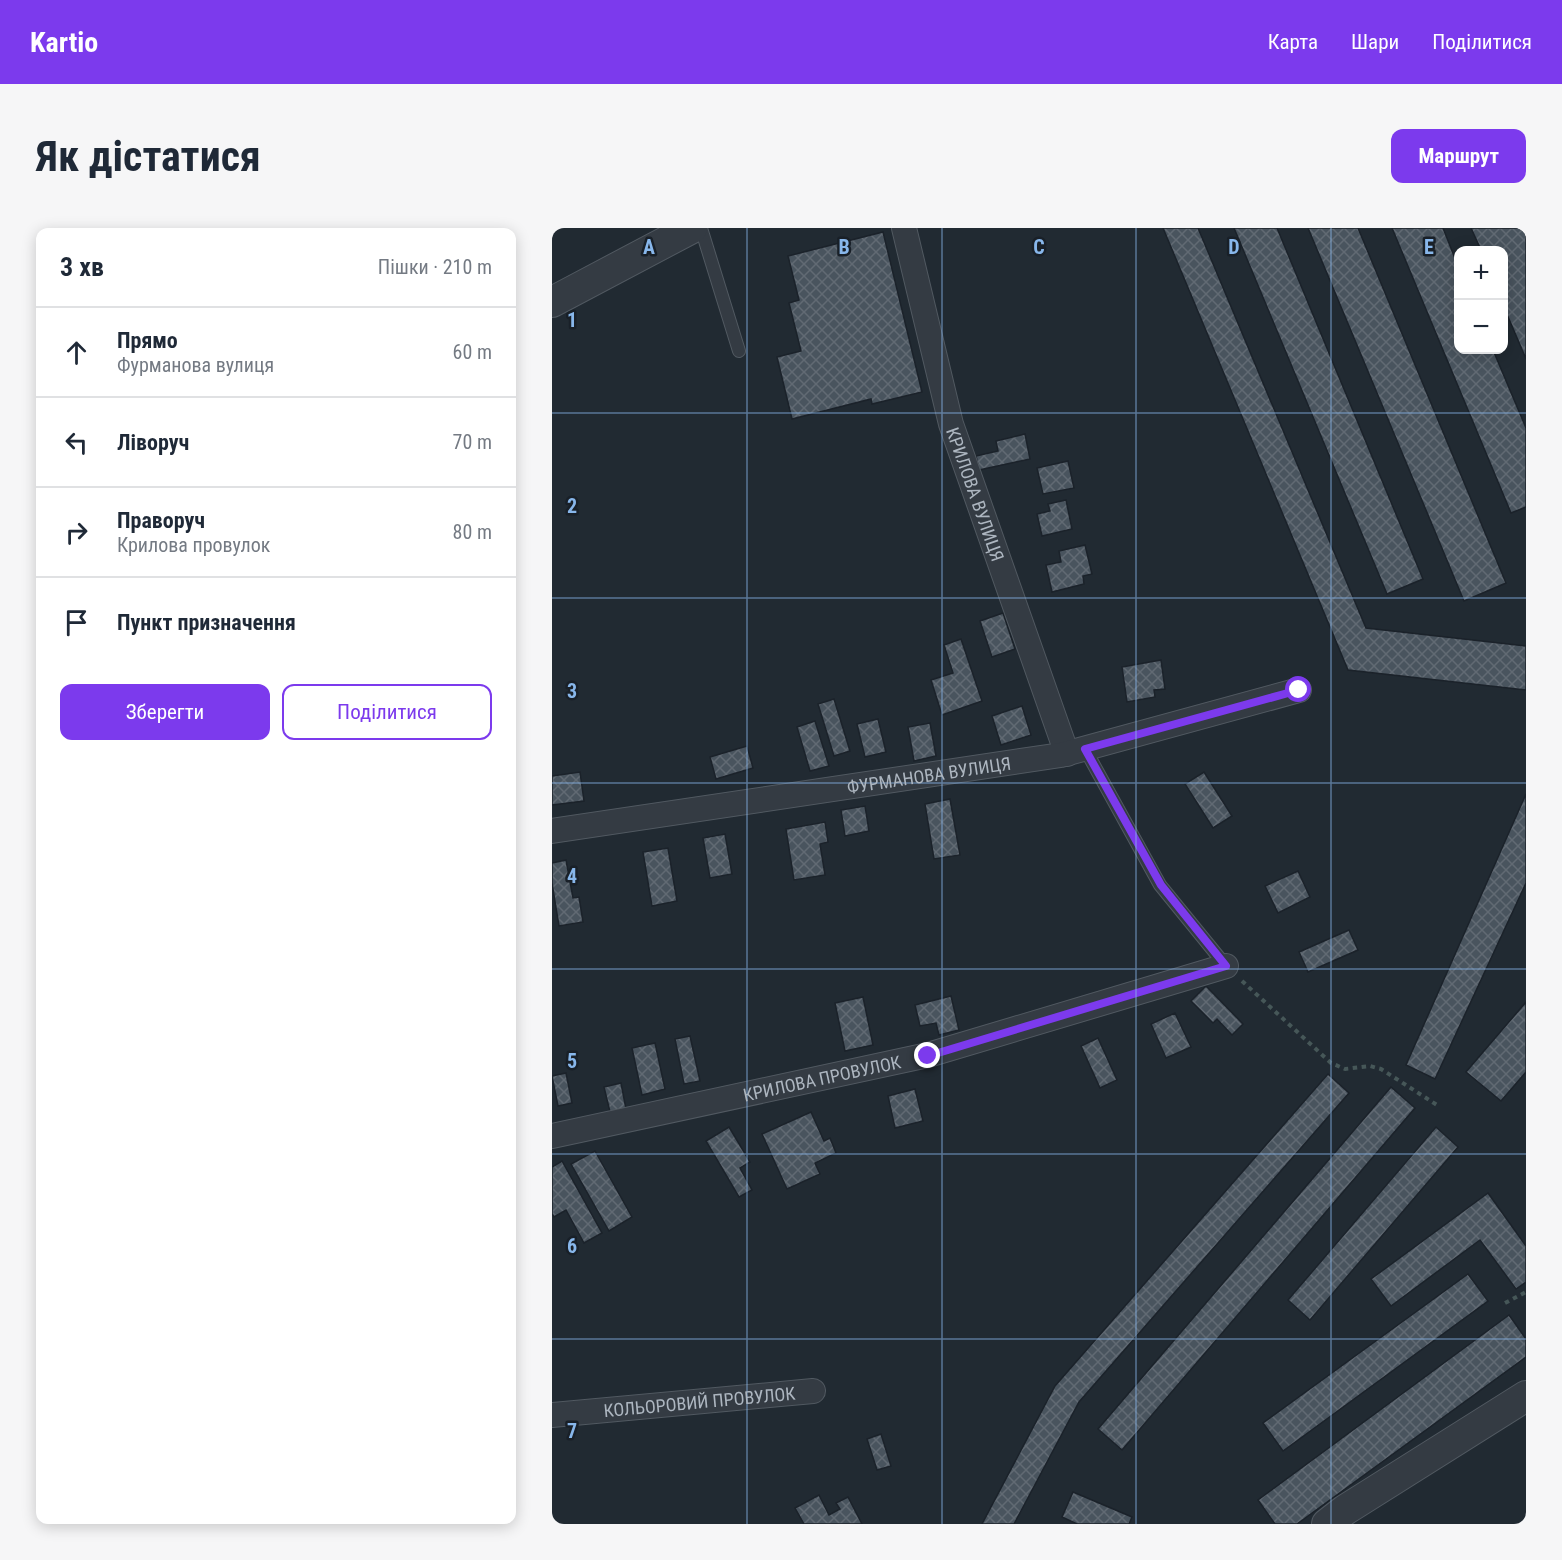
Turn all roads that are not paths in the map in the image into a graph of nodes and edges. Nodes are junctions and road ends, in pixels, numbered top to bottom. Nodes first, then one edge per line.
1 (692, 228) edge
2 (701, 228) edge
3 (904, 228) edge
4 (552, 302) edge
5 (739, 351) dead end
6 (1299, 690) dead end
7 (1076, 752) junction
8 (552, 831) edge
9 (1226, 966) joint
10 (552, 1136) edge
11 (813, 1391) dead end
12 (1526, 1396) edge
13 (552, 1415) edge
14 (1328, 1524) edge

1 - 4 street
2 - 5 lane
3 - 7 street, КРИЛОВА ВУЛИЦЯ
6 - 7 street, ФУРМАНОВА ВУЛИЦЯ
7 - 8 street, ФУРМАНОВА ВУЛИЦЯ
7 - 9 lane
9 - 10 street, КРИЛОВА ПРОВУЛОК
11 - 13 street, КОЛЬОРОВИЙ ПРОВУЛОК
12 - 14 street

